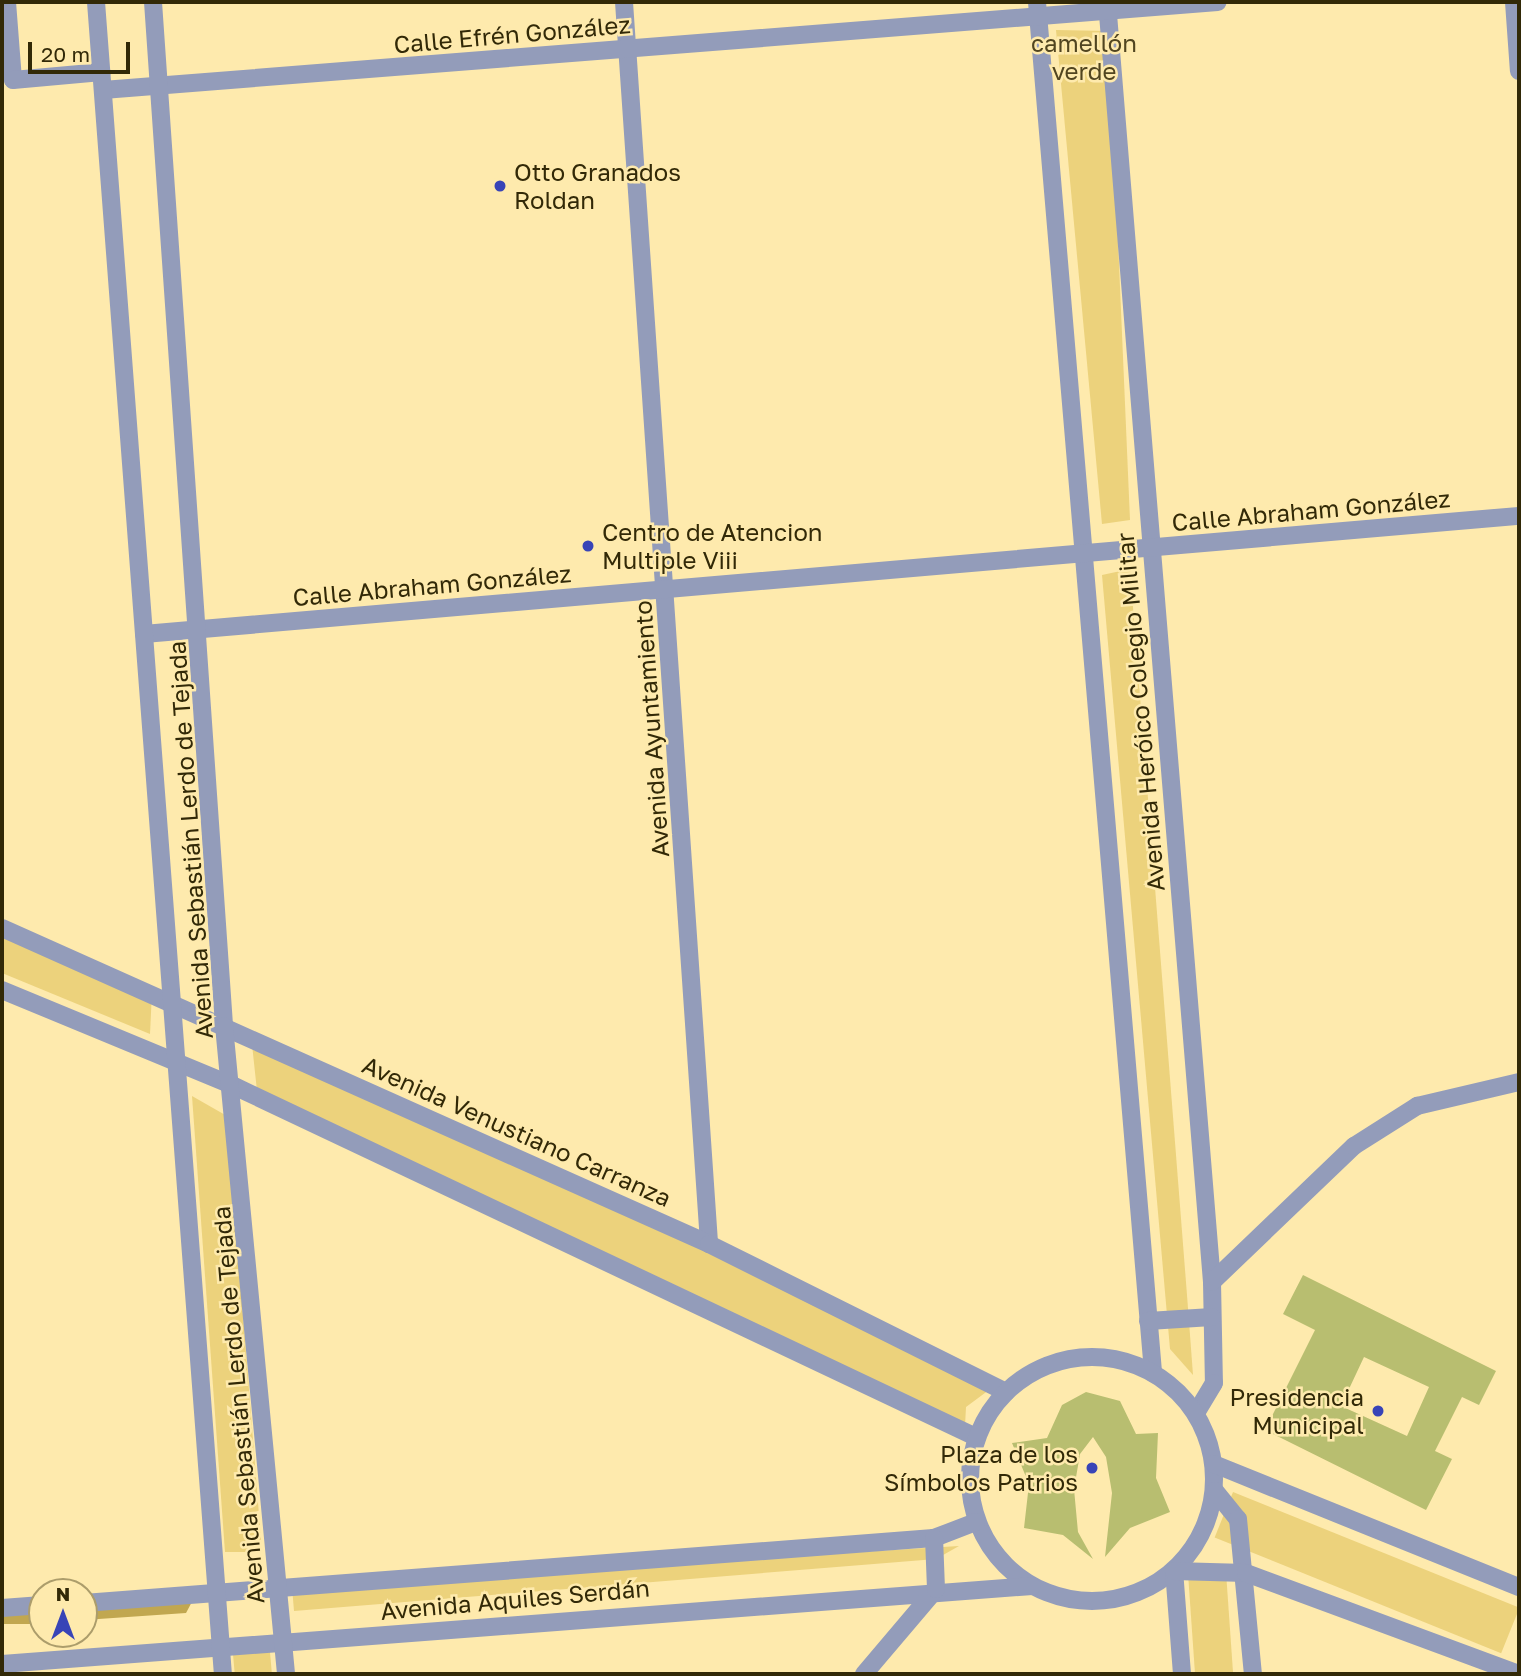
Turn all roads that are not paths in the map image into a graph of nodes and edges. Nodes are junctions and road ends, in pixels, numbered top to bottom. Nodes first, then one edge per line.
1 (7, 2) edge
2 (96, 2) edge
3 (153, 2) edge
4 (624, 2) edge
5 (1217, 2) edge
6 (1514, 2) edge
7 (1107, 6) edge
8 (1037, 9) edge
9 (628, 49) junction
10 (1519, 72) edge
11 (8, 81) edge
12 (103, 81) junction
13 (160, 86) junction
14 (1519, 516) edge
15 (1152, 548) junction
16 (1082, 554) junction
17 (667, 589) junction
18 (201, 629) junction
19 (144, 634) junction
20 (2, 928) edge
21 (2, 990) edge
22 (170, 1004) junction
23 (224, 1026) junction
24 (175, 1061) junction
25 (1519, 1082) edge
26 (234, 1086) junction
27 (709, 1244) junction
28 (1212, 1282) junction
29 (1212, 1317) junction
30 (1149, 1321) junction
31 (1153, 1373) junction
32 (1006, 1392) junction
33 (1196, 1413) junction
34 (976, 1437) junction
35 (1214, 1464) junction
36 (1215, 1491) junction
37 (976, 1522) junction
38 (934, 1538) junction
39 (1174, 1571) junction
40 (1246, 1573) junction
41 (1032, 1586) junction
42 (1519, 1587) edge
43 (936, 1589) junction
44 (278, 1590) junction
45 (218, 1593) junction
46 (98, 1601) edge
47 (28, 1606) edge
48 (2, 1608) edge
49 (284, 1643) junction
50 (221, 1648) junction
51 (2, 1664) edge
52 (223, 1674) edge
53 (286, 1674) edge
54 (864, 1674) edge
55 (1182, 1674) edge
56 (1253, 1674) edge
57 (1519, 1674) edge

1 - 11 street
2 - 12 street, Avenida Sebastián Lerdo de Tejada
3 - 13 street, Avenida Sebastián Lerdo de Tejada
4 - 9 street, Avenida Ayuntamiento
5 - 7 street, Calle Efrén González
6 - 10 street
7 - 8 street, Calle Efrén González
7 - 15 street, Avenida Heróico Colegio Militar
8 - 9 street, Calle Efrén González
8 - 16 street, Avenida Heróico Colegio Militar
9 - 13 street, Calle Efrén González
9 - 17 street, Avenida Ayuntamiento
11 - 12 street, Calle Efrén González
12 - 13 street, Calle Efrén González
12 - 19 street, Avenida Sebastián Lerdo de Tejada
13 - 18 street, Avenida Sebastián Lerdo de Tejada
14 - 15 street, Calle Abraham González
15 - 16 street, Calle Abraham González
15 - 28 street, Avenida Heróico Colegio Militar
16 - 17 street, Calle Abraham González
16 - 30 street, Avenida Heróico Colegio Militar
17 - 18 street, Calle Abraham González
17 - 27 street, Avenida Ayuntamiento
18 - 19 street, Calle Abraham González
18 - 23 street, Avenida Sebastián Lerdo de Tejada
19 - 22 street, Avenida Sebastián Lerdo de Tejada
20 - 22 street, Avenida Venustiano Carranza
21 - 24 street
22 - 23 street, Avenida Venustiano Carranza
22 - 24 street, Avenida Sebastián Lerdo de Tejada
23 - 26 street, Avenida Sebastián Lerdo de Tejada
23 - 27 street, Avenida Venustiano Carranza
24 - 26 street
24 - 45 street, Avenida Sebastián Lerdo de Tejada
25 - 28 street
26 - 34 street
26 - 44 street, Avenida Sebastián Lerdo de Tejada
27 - 32 street, Avenida Venustiano Carranza
28 - 29 street, Avenida Heróico Colegio Militar
29 - 30 street
29 - 33 street, Avenida Heróico Colegio Militar
30 - 31 street, Avenida Heróico Colegio Militar
31 - 32 street
31 - 33 street
32 - 34 street
33 - 35 street
34 - 37 street
35 - 36 street
35 - 42 street
36 - 39 street
36 - 40 street
37 - 38 street, Avenida Aquiles Serdán
37 - 41 street
38 - 43 street
38 - 44 street, Avenida Aquiles Serdán
39 - 40 street
39 - 41 street
39 - 55 street
40 - 56 street
40 - 57 street
41 - 43 street, Avenida Aquiles Serdán
43 - 49 street, Avenida Aquiles Serdán
43 - 54 street
44 - 45 street, Avenida Aquiles Serdán
44 - 49 street, Avenida Sebastián Lerdo de Tejada
45 - 46 street, Avenida Aquiles Serdán
45 - 50 street, Avenida Sebastián Lerdo de Tejada
47 - 48 street
49 - 50 street, Avenida Aquiles Serdán
49 - 53 street, Avenida Sebastián Lerdo de Tejada
50 - 51 street, Avenida Aquiles Serdán
50 - 52 street, Avenida Sebastián Lerdo de Tejada

